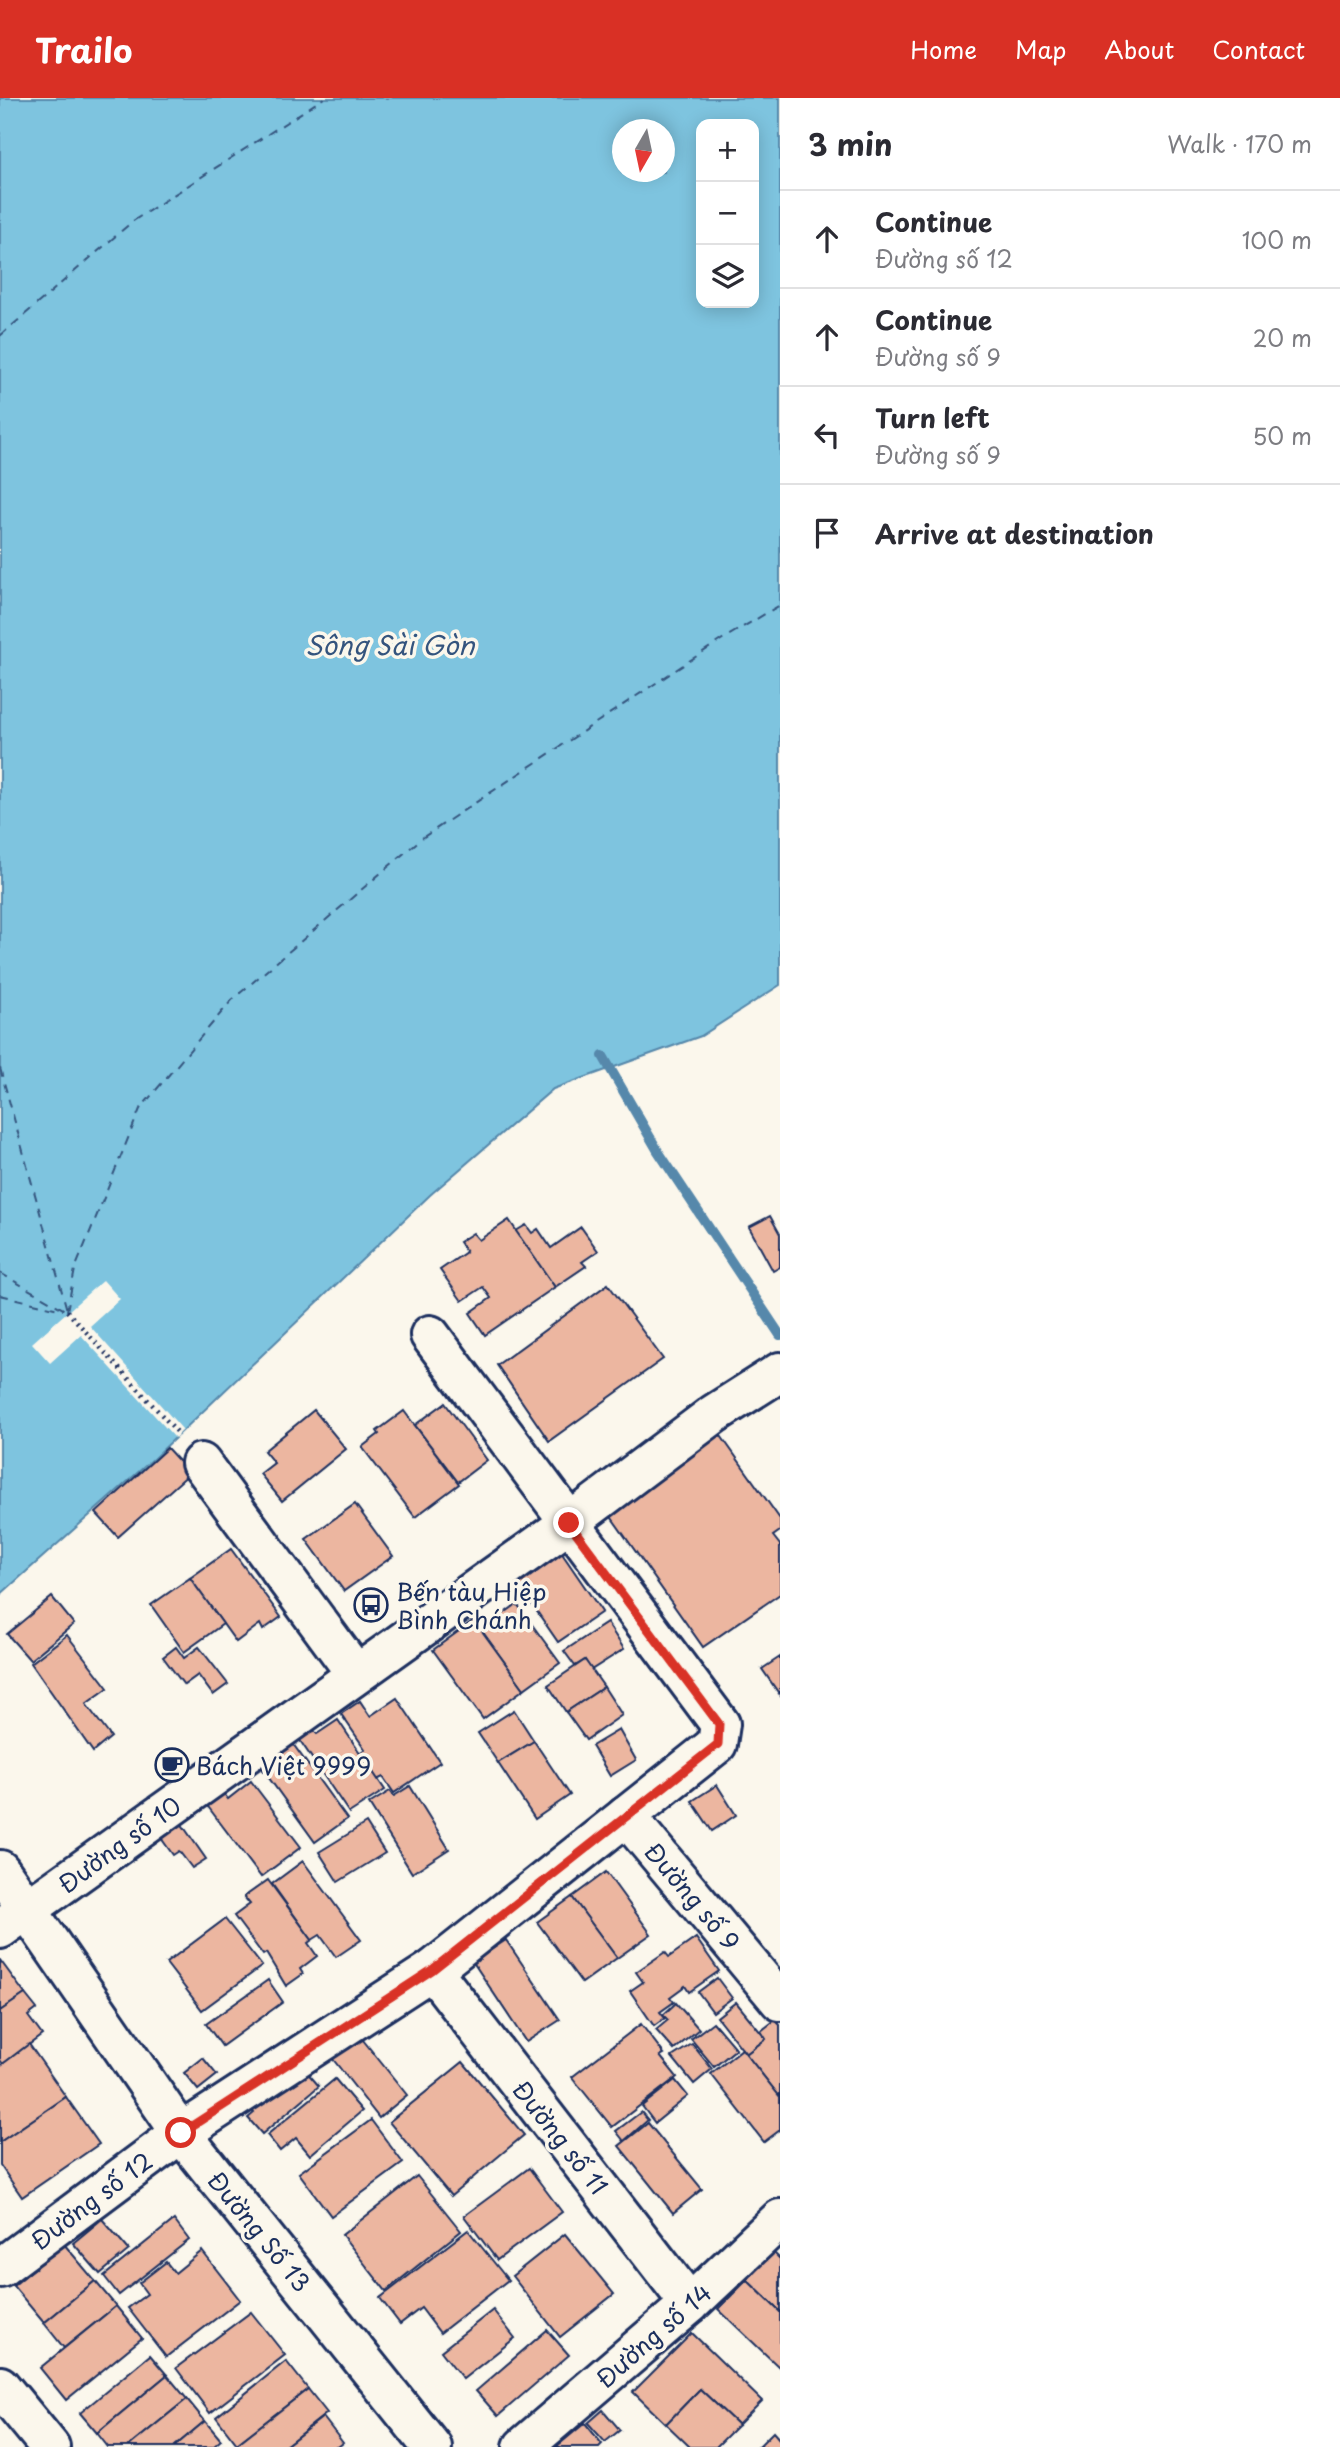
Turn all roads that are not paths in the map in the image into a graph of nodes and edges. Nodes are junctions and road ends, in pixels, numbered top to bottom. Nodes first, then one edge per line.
1 (430, 1335) dead end
2 (780, 1372) edge
3 (201, 1463) road end
4 (569, 1523) junction
5 (356, 1674) junction
6 (626, 1816) junction
7 (0, 1870) edge
8 (14, 1919) edge
9 (432, 1970) junction
10 (780, 2001) edge
11 (181, 2133) junction
12 (780, 2219) edge
13 (0, 2268) edge
14 (690, 2304) junction
15 (0, 2386) edge
16 (50, 2447) edge
17 (432, 2447) edge
18 (523, 2447) edge

1 - 4 street
2 - 4 street, Đường số 10
3 - 5 street
4 - 5 street, Đường số 10
4 - 6 street
5 - 8 street, Đường số 10
6 - 9 street, Đường số 12
6 - 10 street, Đường số 9
7 - 8 street, Đường Số 13
8 - 11 street, Đường Số 13
9 - 11 street, Đường số 12
9 - 14 street, Đường số 11
11 - 13 street, Đường số 12
11 - 17 street, Đường Số 13
12 - 14 street, Đường số 14
14 - 18 street, Đường số 14
15 - 16 street

